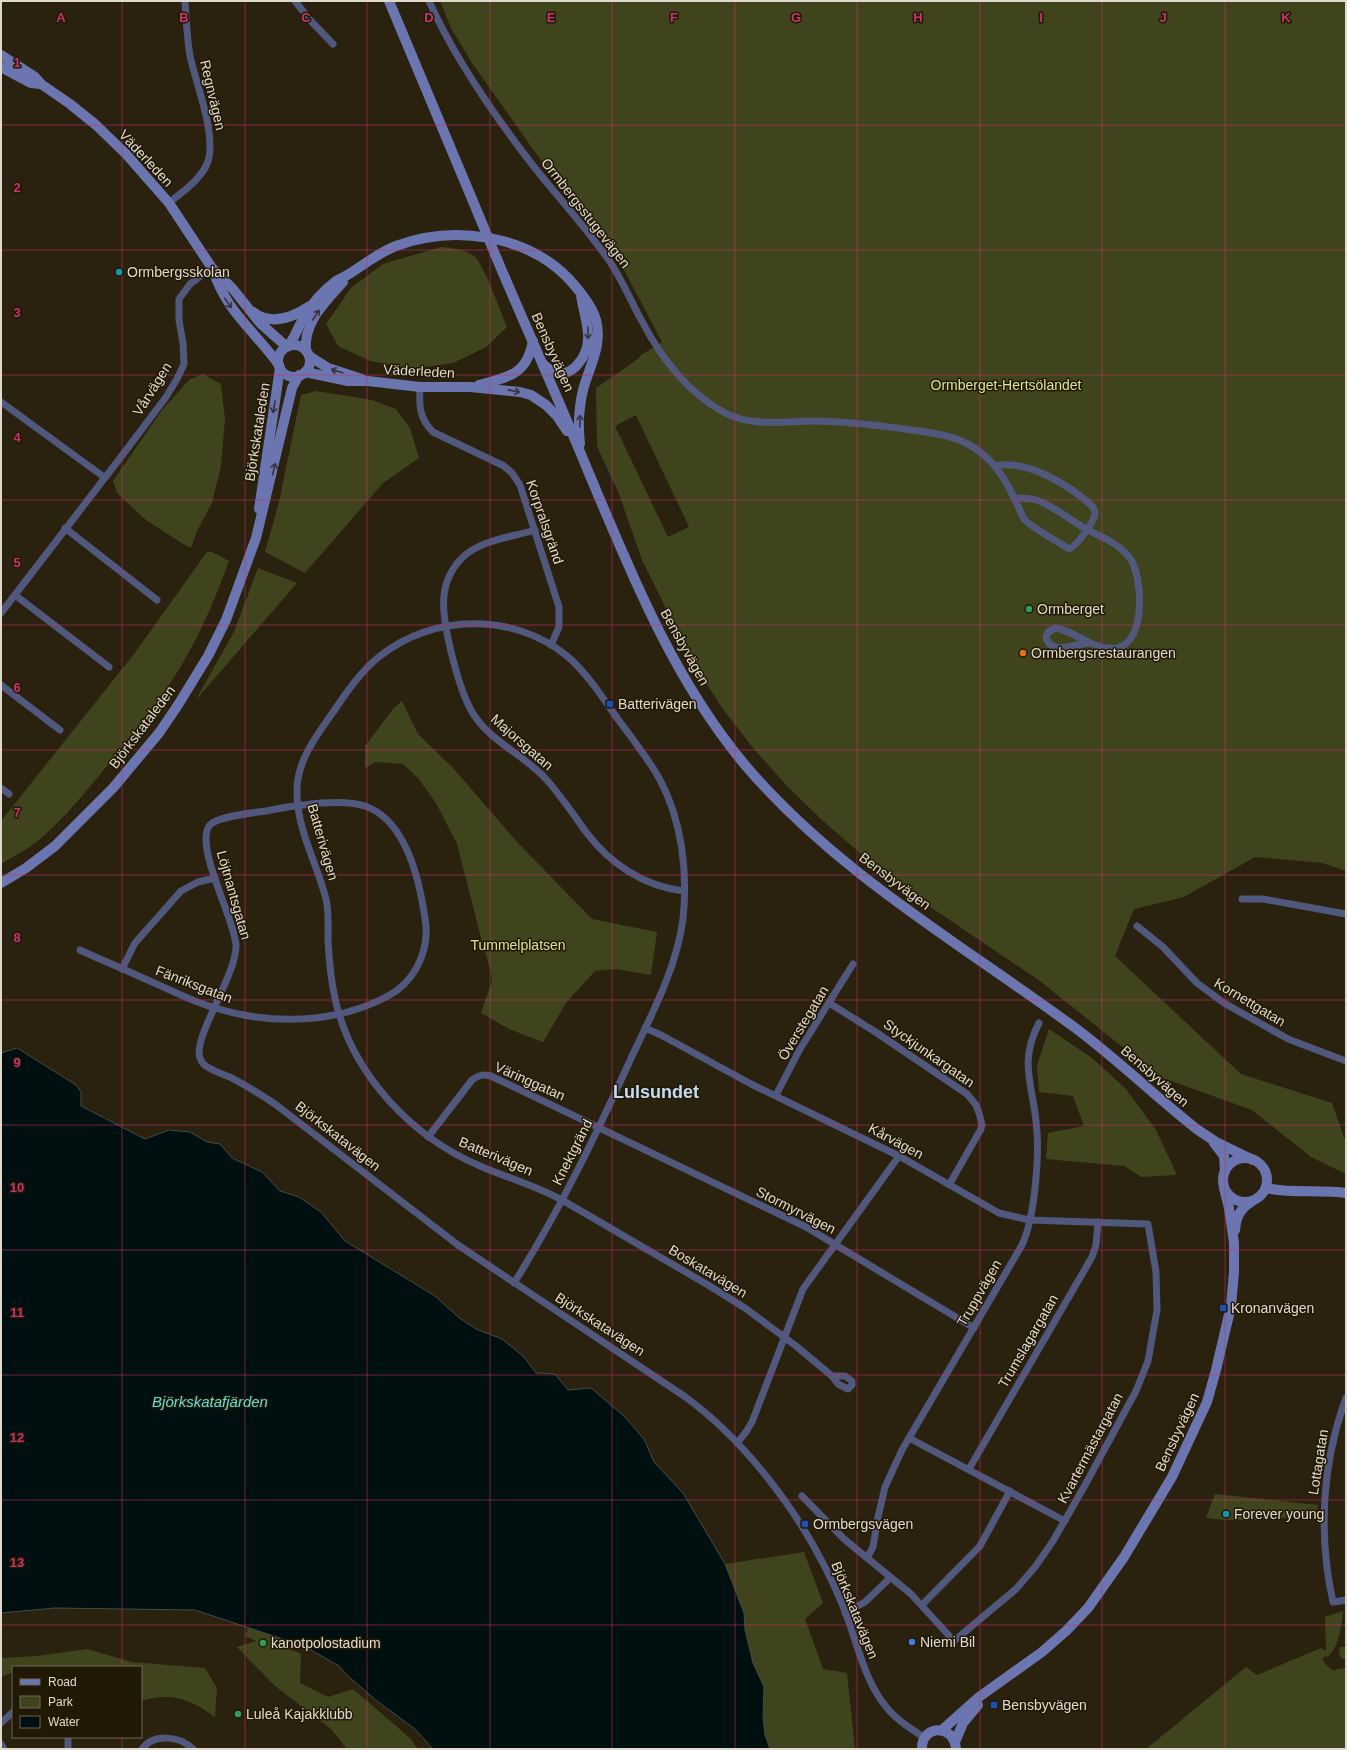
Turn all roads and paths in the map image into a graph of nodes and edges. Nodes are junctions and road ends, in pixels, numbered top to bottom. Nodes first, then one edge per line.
1 (186, 1) edge
2 (295, 1) edge
3 (389, 1) edge
4 (429, 1) edge
5 (333, 44) dead end
6 (1, 55) edge
7 (1, 67) edge
8 (41, 84) junction
9 (169, 203) junction
10 (212, 268) junction
11 (348, 274) junction
12 (581, 295) junction
13 (312, 305) junction
14 (248, 309) junction
15 (533, 341) junction
16 (288, 346) junction
17 (307, 354) junction
18 (542, 362) junction
19 (280, 367) junction
20 (302, 374) junction
21 (368, 382) junction
22 (420, 387) junction
23 (470, 387) junction
24 (1, 402) edge
25 (584, 460) junction
26 (995, 466) junction
27 (104, 477) junction
28 (1015, 498) junction
29 (65, 528) junction
30 (535, 530) junction
31 (1088, 530) junction
32 (252, 546) junction
33 (15, 595) junction
34 (157, 600) dead end
35 (1, 613) edge
36 (446, 626) junction
37 (1089, 643) junction
38 (551, 645) junction
39 (109, 667) dead end
40 (1, 685) edge
41 (60, 730) dead end
42 (1, 788) edge
43 (9, 794) dead end
44 (298, 807) junction
45 (206, 833) joint
46 (214, 878) junction
47 (1, 883) edge
48 (684, 892) junction
49 (1242, 899) dead end
50 (1346, 914) edge
51 (1137, 926) dead end
52 (80, 950) dead end
53 (853, 964) dead end
54 (122, 969) junction
55 (829, 1003) junction
56 (214, 1008) junction
57 (340, 1015) junction
58 (1039, 1023) dead end
59 (645, 1028) junction
60 (1346, 1062) edge
61 (776, 1095) junction
62 (600, 1127) junction
63 (1194, 1127) junction
64 (428, 1137) junction
65 (899, 1156) junction
66 (1252, 1160) junction
67 (1225, 1171) junction
68 (949, 1185) junction
69 (1224, 1188) junction
70 (1266, 1188) junction
71 (1346, 1193) edge
72 (562, 1200) junction
73 (1253, 1201) junction
74 (1029, 1220) junction
75 (1098, 1222) junction
76 (1148, 1224) joint
77 (1234, 1243) junction
78 (835, 1244) junction
79 (514, 1283) junction
80 (974, 1328) junction
81 (785, 1338) junction
82 (832, 1376) dead end
83 (1346, 1398) edge
84 (909, 1438) junction
85 (737, 1443) junction
86 (969, 1469) junction
87 (1010, 1491) junction
88 (802, 1496) dead end
89 (1065, 1521) junction
90 (867, 1558) junction
91 (890, 1578) junction
92 (1346, 1600) edge
93 (922, 1605) junction
94 (846, 1613) junction
95 (995, 1687) junction
96 (12, 1713) edge
97 (1, 1723) edge
98 (942, 1730) junction
99 (68, 1738) edge
100 (925, 1738) junction
101 (1, 1744) edge
102 (956, 1745) edge
103 (4, 1749) edge
104 (68, 1749) edge
105 (142, 1749) edge
106 (192, 1749) edge
107 (922, 1749) edge

1 - 9 street, Regnvägen
2 - 5 street
3 - 15 main road, Bensbyvägen, bridge
4 - 26 street, Ormbergsstugevägen
6 - 8 main road, Väderleden
7 - 8 main road, Väderleden
8 - 9 main road, Väderleden
9 - 10 main road, Väderleden
10 - 14 main road, Väderleden
10 -> 19 main road, Väderleden
10 - 27 street, Vårvägen
11 - 12 main road
11 - 13 main road
17 -> 11 main road
12 -> 18 main road
25 -> 12 main road
13 - 14 main road, Väderleden
13 - 16 main road
14 - 16 main road, Väderleden
15 - 18 main road, Bensbyvägen
15 - 23 main road, Väderleden
16 - 17 main road
16 - 19 main road
17 - 20 main road
21 -> 17 main road, Väderleden
18 - 25 main road, Bensbyvägen
19 - 20 main road
19 -> 32 main road, Björkskataleden
20 - 21 main road, Väderleden
32 -> 20 main road, Björkskataleden
21 - 22 main road, Väderleden
22 - 23 main road, Väderleden
22 - 30 street, Korpralsgränd
23 -> 25 main road, Väderleden
24 - 27 street
25 - 63 main road, Bensbyvägen
26 - 28 street, Ormbergsstugevägen
26 - 31 street, Ormbergsstugevägen
27 - 29 street, Vårvägen
28 - 31 street
28 - 31 street, Ormbergsstugevägen
29 - 33 street, Vårvägen
29 - 34 street
30 - 36 street, Majorsgatan
30 - 38 street, Korpralsgränd
31 - 37 street
32 - 47 main road, Björkskataleden
33 - 35 street, Vårvägen
33 - 39 street
36 - 38 street, Batterivägen
36 - 44 street, Batterivägen
36 - 48 street, Majorsgatan
37 - 37 street
38 - 48 street, Batterivägen
40 - 41 street
42 - 43 street
44 - 45 street, Fänriksgatan
44 - 57 street, Batterivägen
44 - 57 street, Fänriksgatan
45 - 46 street, Löjtnantsgatan
46 - 54 street
46 - 56 street, Löjtnantsgatan
48 - 59 street, Batterivägen
49 - 50 street
51 - 60 street, Kornettgatan
52 - 54 street, Fänriksgatan
53 - 55 street, Överstegatan
54 - 56 street, Fänriksgatan
55 - 61 street, Överstegatan
55 - 68 street, Styckjunkargatan
56 - 57 street, Fänriksgatan
56 - 79 street, Björkskatavägen
57 - 64 street, Batterivägen
58 - 74 street, Truppvägen
59 - 61 street, Kårvägen
59 - 62 street, Knektgränd
61 - 65 street, Kårvägen
62 - 64 street, Väringgatan
62 - 72 street, Knektgränd
62 - 78 street, Stormyrvägen
63 - 66 main road, Bensbyvägen
63 - 67 main road, Bensbyvägen
64 - 72 street, Batterivägen
65 - 68 street, Kårvägen
65 - 78 street
66 - 67 main road
66 - 70 main road
67 - 69 main road
68 - 74 street, Kårvägen
69 - 73 main road
69 - 77 main road, Bensbyvägen
70 - 71 main road
70 - 73 main road
72 - 79 street, Knektgränd
72 - 81 street, Boskatavägen
73 - 77 main road, Bensbyvägen
74 - 75 street, Kårvägen
74 - 80 street, Truppvägen
75 - 76 street, Kårvägen
75 - 86 street, Trumslagargatan
76 - 89 street, Kvartermästargatan
77 - 95 main road, Bensbyvägen
78 - 80 street, Stormyrvägen
78 - 81 street
79 - 85 street, Björkskatavägen
80 - 84 street, Truppvägen
81 - 82 street, Boskatavägen
81 - 85 street
83 - 92 street, Lottagatan
84 - 86 street
84 - 90 street, Truppvägen
85 - 94 street, Björkskatavägen
86 - 87 street
87 - 89 street
87 - 93 street
88 - 90 street
89 - 93 street, Kvartermästargatan
90 - 91 street
91 - 93 street
91 - 94 street
94 - 100 street, Björkskatavägen
95 - 98 main road, Bensbyvägen
95 - 102 main road, Bensbyvägen
96 - 97 street
98 - 100 main road, Bensbyvägen
98 - 102 main road
99 - 104 street
100 - 107 main road
101 - 103 street
105 - 106 street

